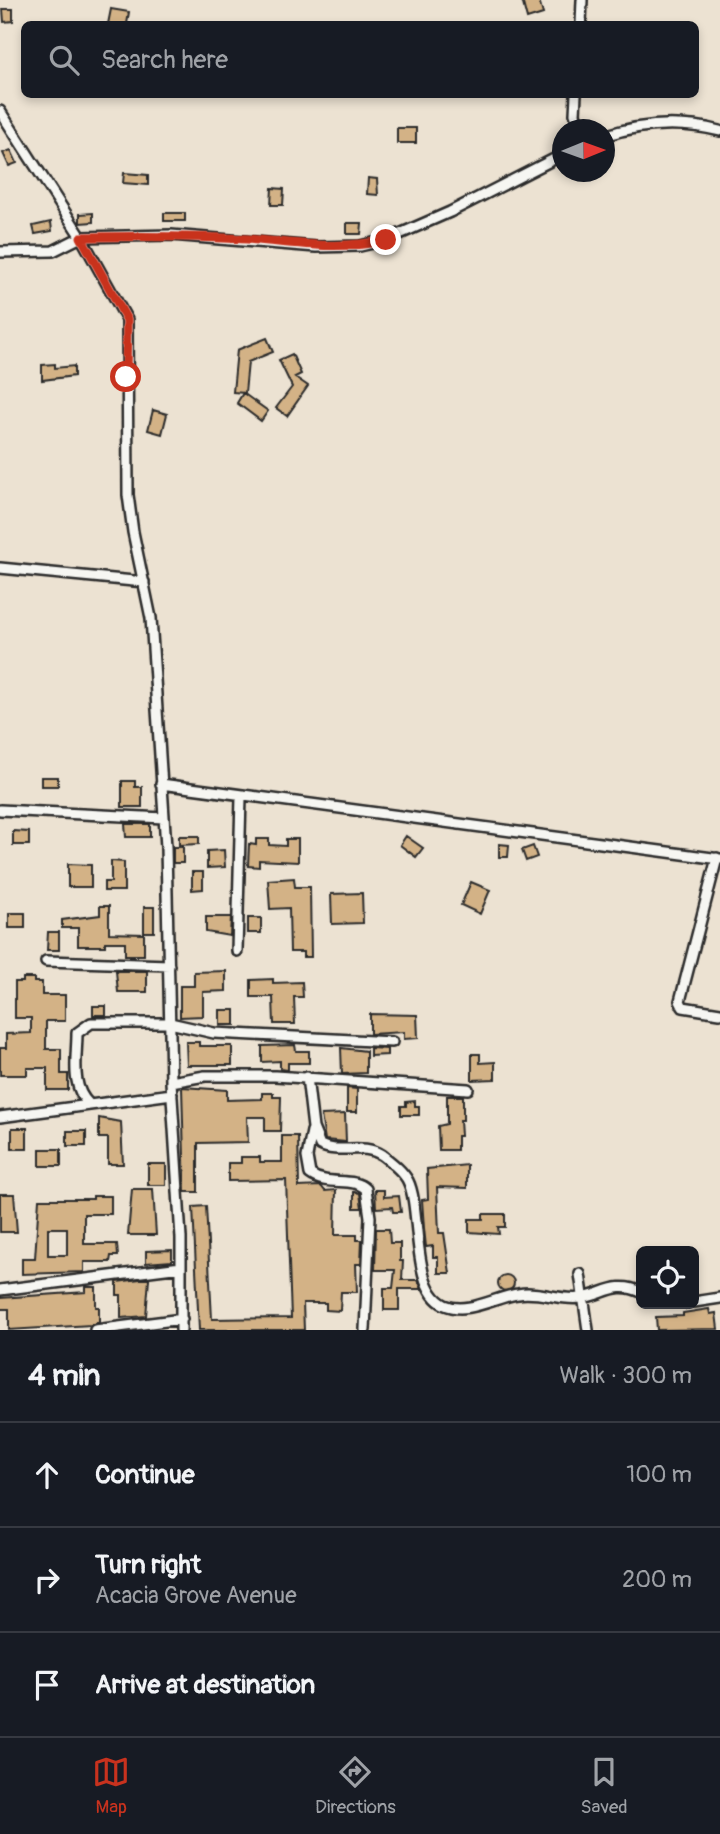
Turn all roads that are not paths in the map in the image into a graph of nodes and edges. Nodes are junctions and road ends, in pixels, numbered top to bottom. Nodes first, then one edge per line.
1 (582, 0) edge
2 (581, 21) edge
3 (576, 98) edge
4 (0, 111) edge
5 (577, 119) edge
6 (720, 131) edge
7 (615, 133) edge
8 (552, 160) edge
9 (81, 237) junction
10 (0, 252) edge
11 (0, 568) edge
12 (144, 582) junction
13 (162, 784) junction
14 (241, 797) junction
15 (0, 810) edge
16 (164, 818) junction
17 (719, 859) edge
18 (237, 951) dead end
19 (47, 961) dead end
20 (169, 965) junction
21 (720, 1013) edge
22 (170, 1023) junction
23 (392, 1042) dead end
24 (307, 1077) junction
25 (171, 1082) junction
26 (468, 1089) dead end
27 (172, 1094) junction
28 (89, 1104) junction
29 (0, 1117) edge
30 (313, 1128) junction
31 (181, 1267) junction
32 (580, 1274) dead end
33 (0, 1290) edge
34 (636, 1290) edge
35 (584, 1298) junction
36 (720, 1298) edge
37 (699, 1302) edge
38 (183, 1319) junction
39 (96, 1330) edge
40 (181, 1330) edge
41 (365, 1330) edge
42 (588, 1330) edge

1 - 2 street
3 - 5 street
4 - 9 street
6 - 7 street
8 - 9 street
9 - 10 street
9 - 12 street
11 - 12 street
12 - 13 street
13 - 14 street
13 - 16 street
14 - 17 street
14 - 18 street
15 - 16 street
16 - 20 street
17 - 21 street
19 - 20 street
20 - 22 street
22 - 23 street
22 - 25 street
22 - 28 street
24 - 25 street
24 - 26 street
24 - 30 street
25 - 27 street
27 - 28 street
27 - 31 street
28 - 29 street
30 - 35 street
30 - 41 street
31 - 33 street
31 - 38 street
32 - 35 street
34 - 35 street
35 - 42 street
36 - 37 street
38 - 39 street
38 - 40 street

